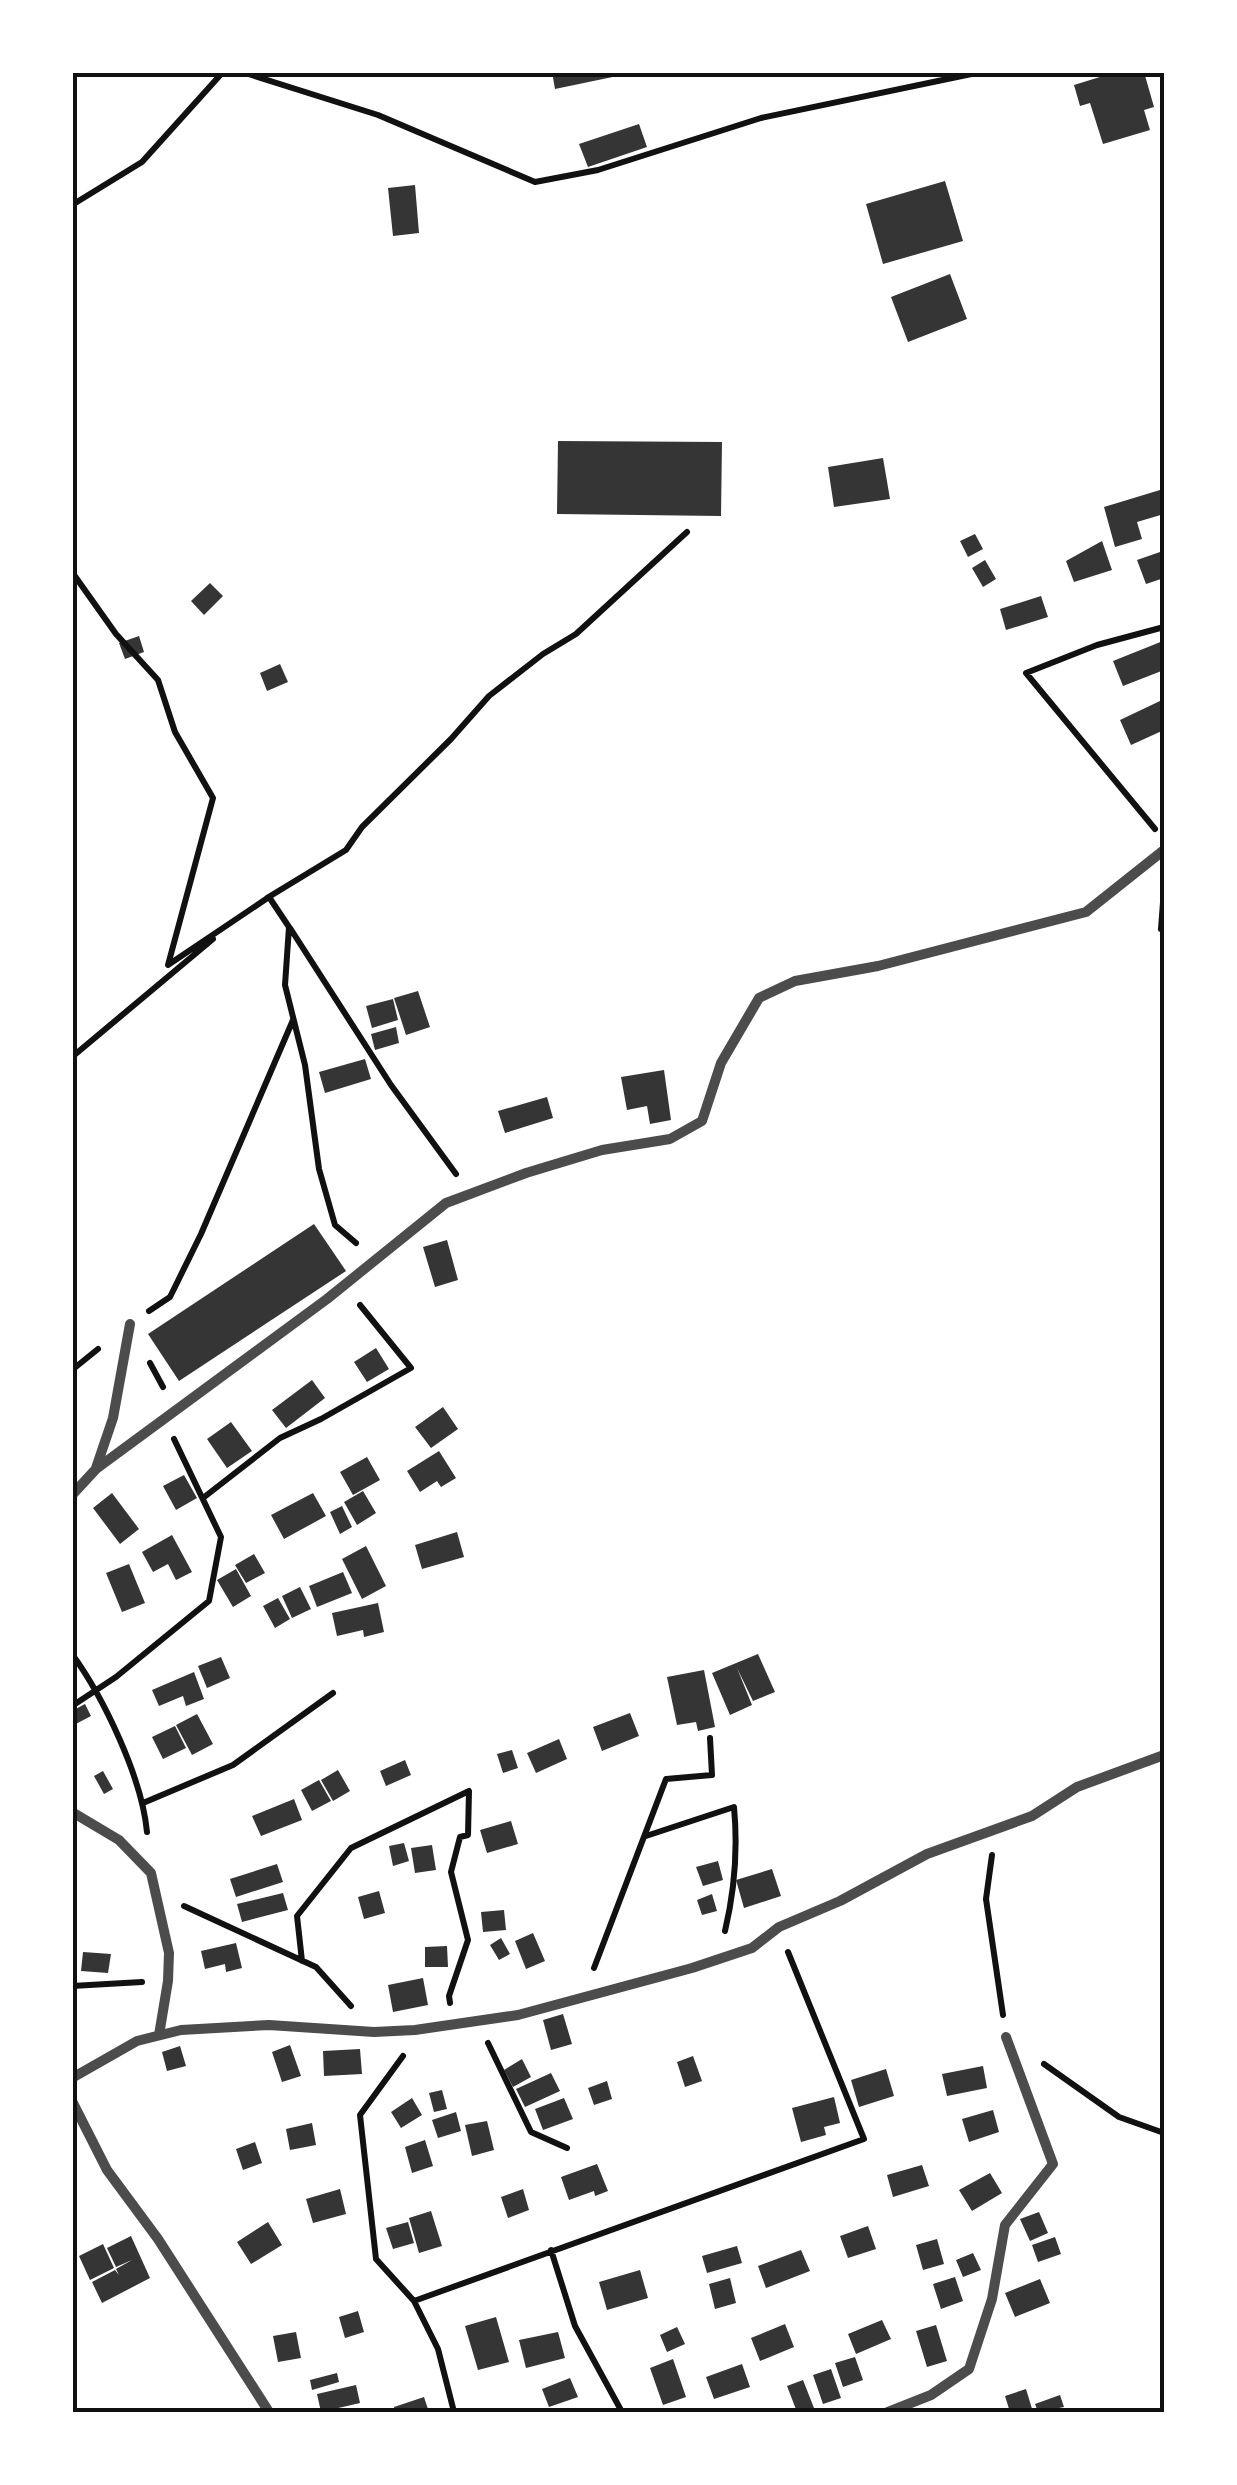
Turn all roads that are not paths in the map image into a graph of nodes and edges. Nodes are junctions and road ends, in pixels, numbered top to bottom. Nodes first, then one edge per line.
1 (1164, 850) edge
2 (130, 1324) road end
3 (96, 1469) junction
4 (72, 1495) edge
5 (1164, 1755) edge
6 (72, 1812) edge
7 (159, 2035) junction
8 (1006, 2037) road end
9 (72, 2078) edge
10 (72, 2101) edge
11 (268, 2412) edge
12 (888, 2412) edge

1 - 3 street
2 - 3 street
3 - 4 street
5 - 7 street
6 - 7 street
7 - 9 street
8 - 12 street
10 - 11 street

